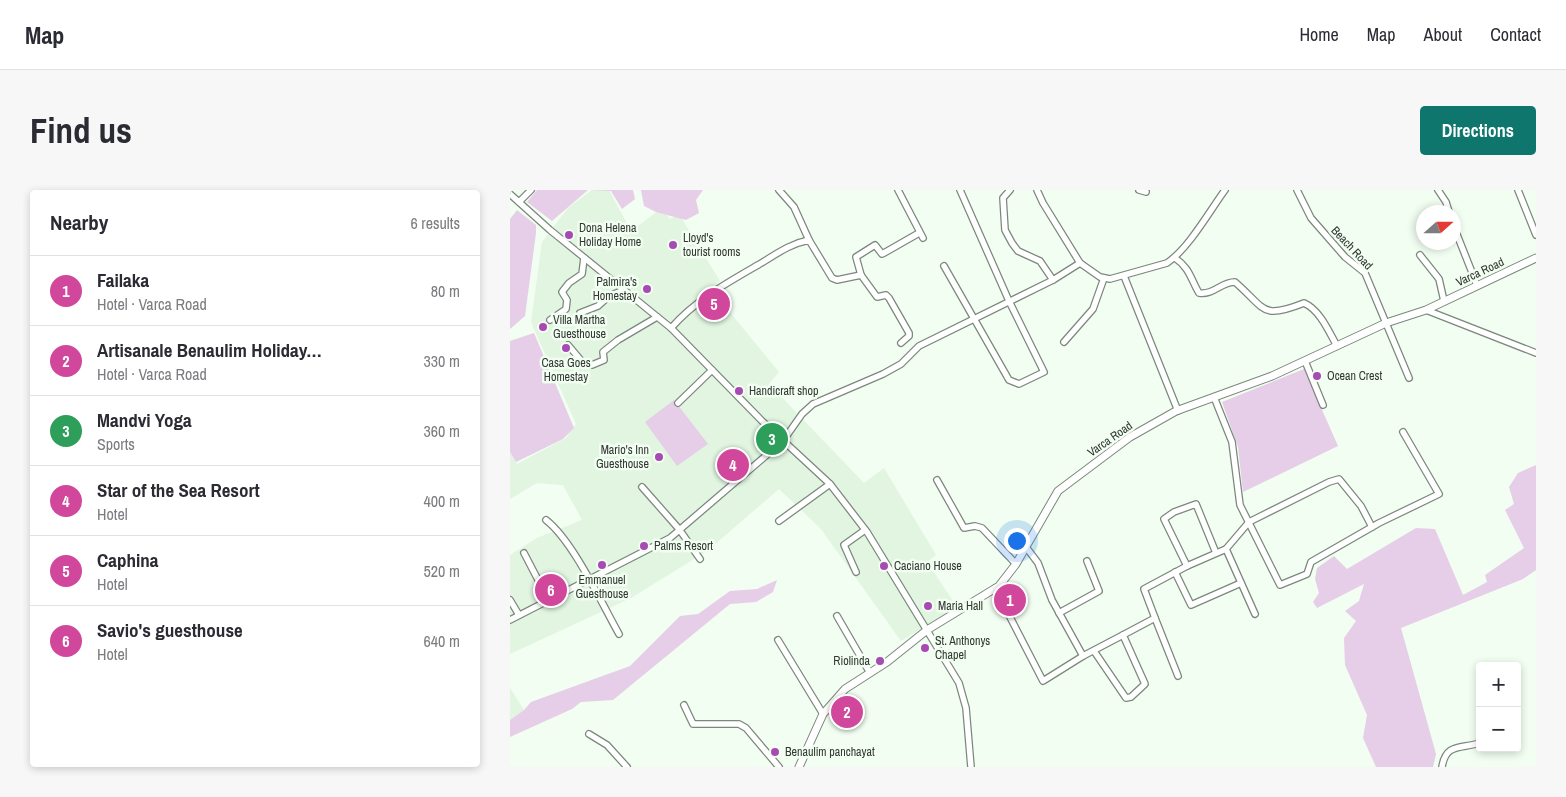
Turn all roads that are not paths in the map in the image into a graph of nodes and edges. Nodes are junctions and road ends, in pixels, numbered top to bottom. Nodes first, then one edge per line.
1 (530, 190) edge
2 (779, 190) edge
3 (898, 190) edge
4 (960, 190) edge
5 (1010, 190) edge
6 (1037, 190) edge
7 (1225, 190) edge
8 (1297, 190) edge
9 (1438, 190) edge
10 (1518, 190) edge
11 (510, 194) edge
12 (519, 202) junction
13 (1447, 205) edge
14 (1536, 234) edge
15 (809, 240) junction
16 (1461, 245) edge
17 (1420, 255) dead end
18 (584, 258) junction
19 (1175, 258) junction
20 (1536, 258) edge
21 (1080, 263) junction
22 (944, 266) dead end
23 (861, 275) junction
24 (1124, 276) junction
25 (1104, 278) junction
26 (1052, 280) junction
27 (1477, 286) junction
28 (624, 290) junction
29 (1010, 301) junction
30 (1444, 301) junction
31 (1426, 310) junction
32 (580, 312) dead end
33 (658, 317) junction
34 (974, 319) junction
35 (550, 320) dead end
36 (1386, 323) junction
37 (671, 328) junction
38 (901, 342) dead end
39 (1064, 342) dead end
40 (568, 345) dead end
41 (1337, 346) junction
42 (1536, 353) edge
43 (1305, 361) junction
44 (712, 370) junction
45 (1409, 378) dead end
46 (1214, 397) junction
47 (678, 403) dead end
48 (1322, 405) dead end
49 (1178, 411) junction
50 (1403, 432) dead end
51 (783, 441) junction
52 (936, 480) dead end
53 (830, 484) junction
54 (642, 487) dead end
55 (546, 520) dead end
56 (779, 521) dead end
57 (1249, 522) junction
58 (1372, 527) junction
59 (679, 529) junction
60 (865, 530) junction
61 (1026, 547) junction
62 (1226, 549) junction
63 (524, 553) dead end
64 (1216, 553) junction
65 (700, 559) dead end
66 (1087, 561) dead end
67 (1016, 564) junction
68 (1187, 566) junction
69 (856, 572) dead end
70 (1175, 572) junction
71 (588, 579) junction
72 (1241, 583) junction
73 (995, 588) junction
74 (548, 599) junction
75 (510, 600) edge
76 (1059, 613) junction
77 (1255, 614) dead end
78 (519, 615) junction
79 (837, 616) dead end
80 (1155, 618) junction
81 (510, 620) edge
82 (927, 630) junction
83 (619, 634) dead end
84 (1123, 635) junction
85 (778, 640) dead end
86 (1094, 650) junction
87 (1083, 656) junction
88 (870, 673) junction
89 (1178, 676) dead end
90 (684, 705) dead end
91 (823, 714) junction
92 (588, 734) dead end
93 (1476, 744) edge
94 (627, 767) edge
95 (779, 767) edge
96 (799, 767) edge
97 (971, 767) edge
98 (1442, 767) edge

1 - 12 street
2 - 15 street
3 - 23 street
4 - 29 street
5 - 26 street
6 - 21 street
7 - 19 street
8 - 36 street, Beach Road
9 - 13 street
10 - 14 street
11 - 12 street
12 - 18 street
15 - 23 street
15 - 37 street
16 - 27 street
17 - 30 street
18 - 28 street
18 - 35 street
19 - 24 street
19 - 41 street
20 - 27 main road, Varca Road
21 - 25 street
21 - 26 street
22 - 34 street
23 - 38 street
24 - 25 street
24 - 49 street
25 - 39 street
26 - 29 street
27 - 30 main road, Varca Road
28 - 32 street
28 - 33 street
29 - 34 street
29 - 34 street
30 - 31 main road, Varca Road
31 - 36 main road, Varca Road
31 - 42 street
33 - 37 street
33 - 40 street
34 - 51 street
36 - 41 main road, Varca Road
36 - 45 street, Beach Road
37 - 44 street
41 - 43 main road, Varca Road
43 - 46 main road, Varca Road
43 - 48 street
44 - 47 street
44 - 51 street
46 - 49 main road, Varca Road
46 - 57 street
49 - 61 main road, Varca Road
50 - 58 street
51 - 53 street
51 - 59 street
52 - 67 street
53 - 56 street
53 - 60 street
54 - 59 street
55 - 71 street
57 - 58 street
57 - 58 street
57 - 62 street
59 - 65 street
59 - 71 street
60 - 69 street
60 - 82 street
61 - 67 main road, Varca Road
61 - 76 street
62 - 64 street
62 - 72 street
63 - 74 street
64 - 68 street
64 - 68 street
66 - 76 street
67 - 73 main road, Varca Road
68 - 70 street
70 - 72 street
70 - 80 street
71 - 74 street
71 - 83 street
72 - 77 street
73 - 82 main road, Varca Road
73 - 87 street
74 - 78 street
75 - 78 street
76 - 87 street
78 - 81 street
79 - 88 street
80 - 84 street
80 - 89 street
82 - 88 main road, Varca Road
82 - 97 street
84 - 86 street
84 - 86 street
85 - 91 street
86 - 87 street
88 - 91 main road, Varca Road
90 - 95 street
91 - 96 main road, Varca Road
92 - 94 street
93 - 98 street

